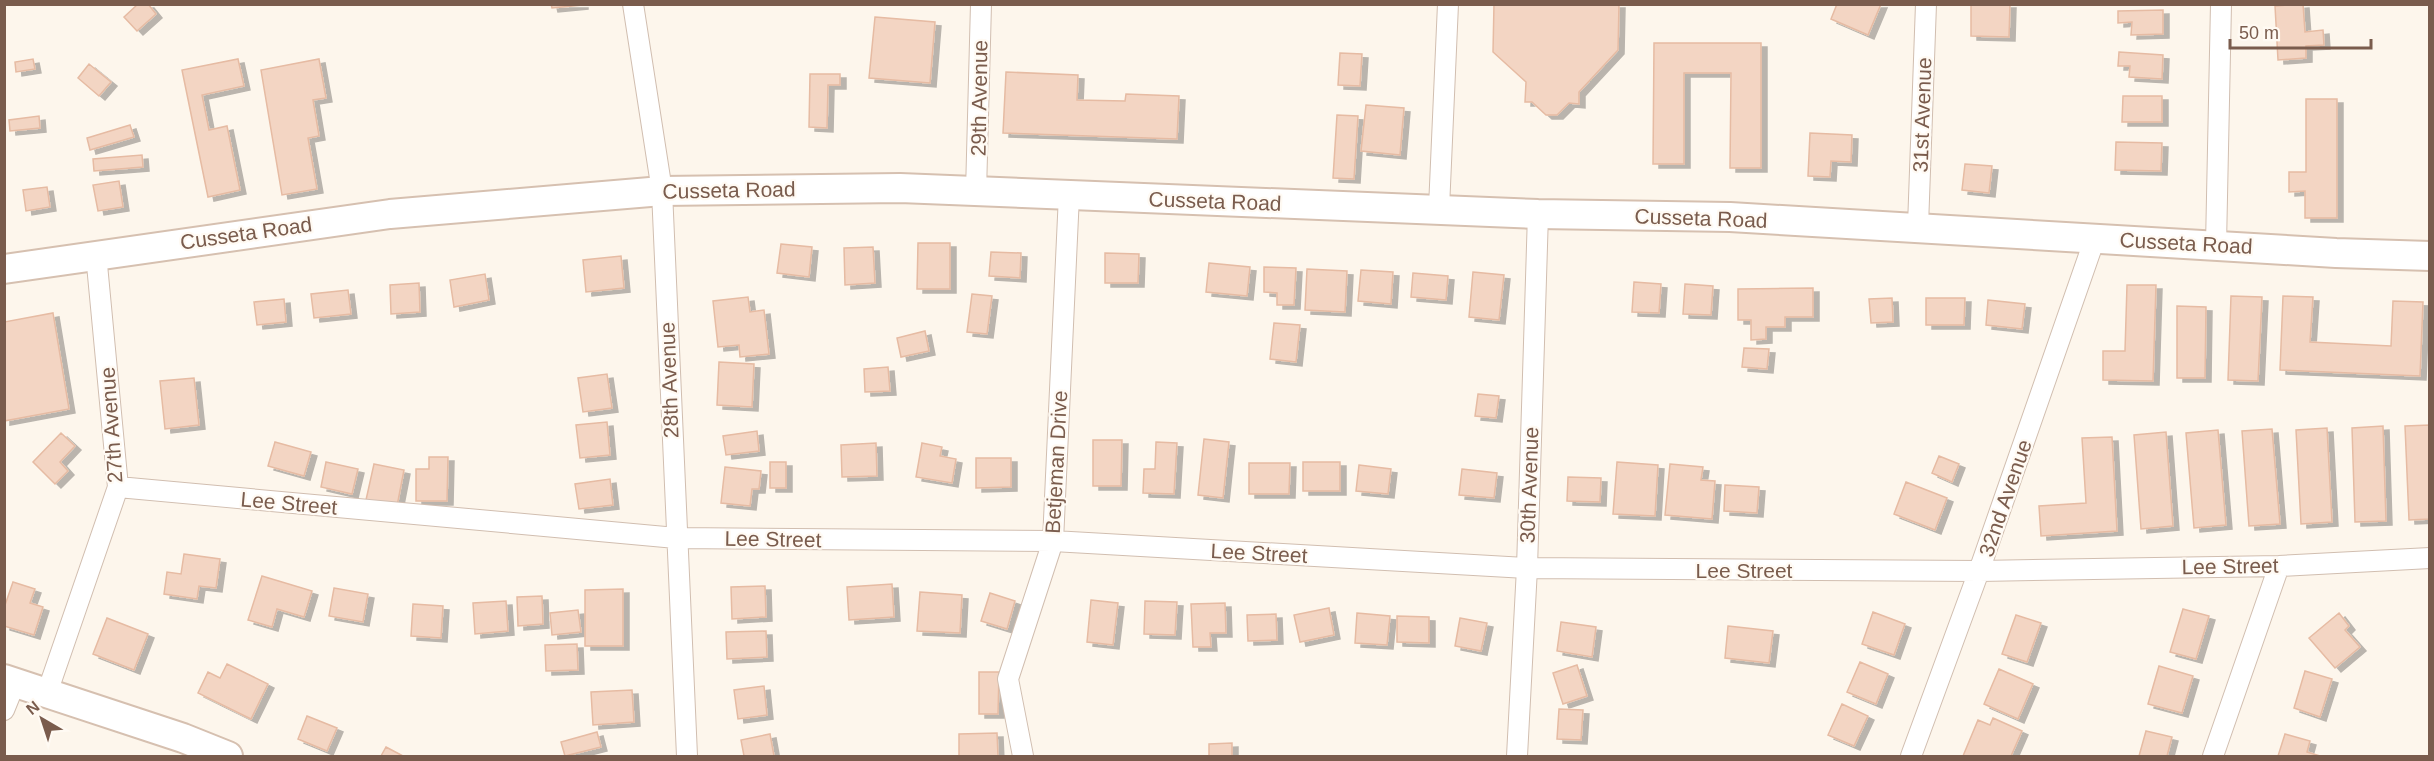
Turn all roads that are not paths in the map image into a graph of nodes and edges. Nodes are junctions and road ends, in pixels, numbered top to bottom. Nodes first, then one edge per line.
1 (633, 4) edge
2 (981, 4) edge
3 (1448, 4) edge
4 (1926, 4) edge
5 (2221, 4) edge
6 (662, 191) junction
7 (976, 192) junction
8 (1069, 195) junction
9 (1439, 208) junction
10 (1538, 214) junction
11 (1918, 226) junction
12 (2095, 238) junction
13 (2216, 245) junction
14 (96, 254) junction
15 (2430, 256) edge
16 (4, 268) edge
17 (118, 487) junction
18 (676, 538) junction
19 (1053, 541) junction
20 (2430, 558) edge
21 (2279, 566) junction
22 (1527, 568) junction
23 (1979, 571) junction
24 (10, 681) edge
25 (47, 693) junction
26 (4, 710) edge
27 (228, 756) edge
28 (687, 756) edge
29 (1023, 756) edge
30 (1517, 756) edge
31 (1911, 756) edge
32 (2213, 756) edge

1 - 6 street, 28th Avenue
2 - 7 street, 29th Avenue
3 - 9 street
4 - 11 street, 31st Avenue
5 - 13 street
6 - 7 street, Cusseta Road
6 - 14 street, Cusseta Road
6 - 18 street, 28th Avenue
7 - 8 street, Cusseta Road
8 - 9 street, Cusseta Road
8 - 19 street, Betjeman Drive
9 - 10 street, Cusseta Road
10 - 11 street, Cusseta Road
10 - 22 street, 30th Avenue
11 - 12 street, Cusseta Road
12 - 13 street, Cusseta Road
12 - 23 street, 32nd Avenue
13 - 15 street, Cusseta Road
14 - 16 street, Cusseta Road
14 - 17 street, 27th Avenue
17 - 18 street, Lee Street
17 - 25 street, 27th Avenue
18 - 19 street, Lee Street
18 - 28 street, 28th Avenue
19 - 22 street, Lee Street
19 - 29 street, Betjeman Drive
20 - 21 street, Lee Street
21 - 23 street, Lee Street
21 - 32 street
22 - 23 street, Lee Street
22 - 30 street, 30th Avenue
23 - 31 street, 32nd Avenue
24 - 25 street
24 - 26 street
25 - 27 street

